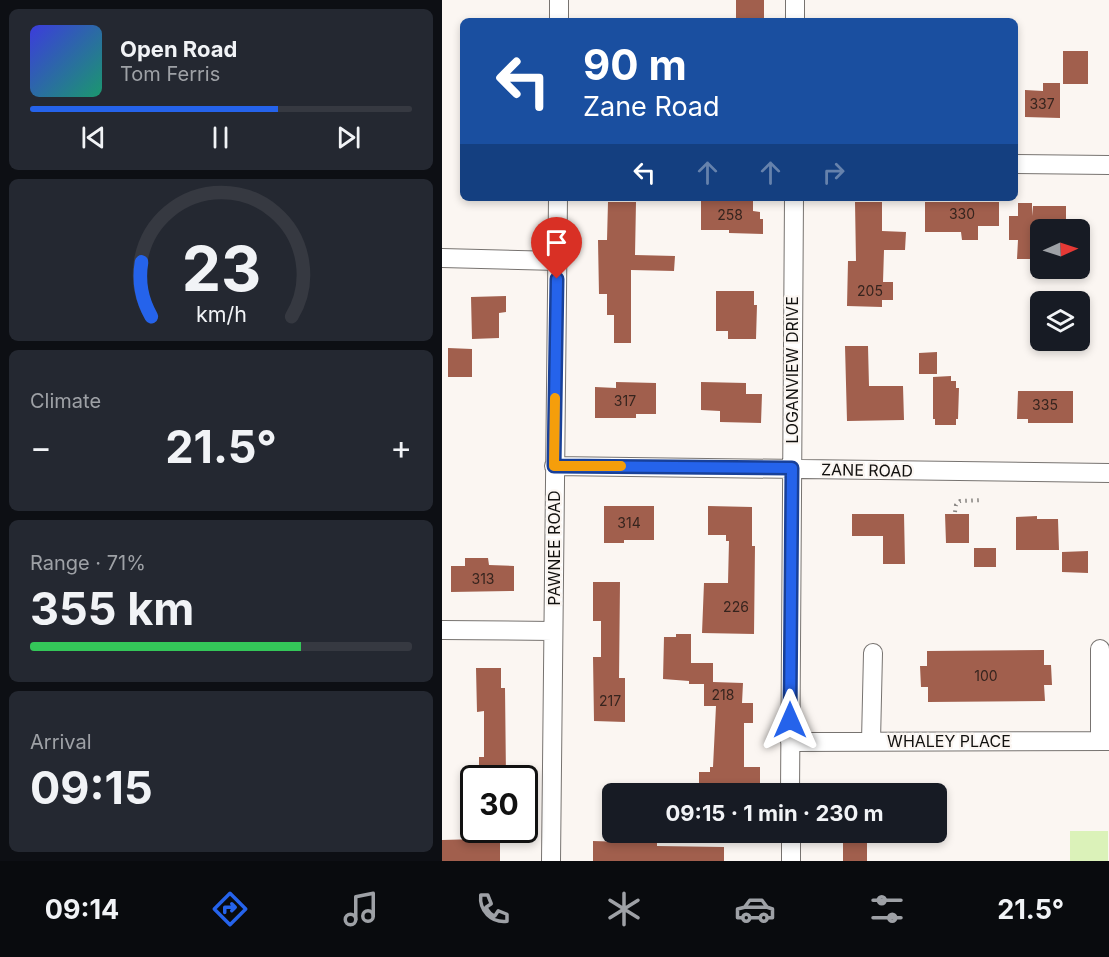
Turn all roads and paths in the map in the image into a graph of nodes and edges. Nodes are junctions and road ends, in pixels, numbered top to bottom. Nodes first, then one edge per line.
1 (559, 0) edge
2 (795, 0) edge
3 (559, 18) edge
4 (795, 18) edge
5 (1018, 164) edge
6 (1108, 165) edge
7 (558, 201) edge
8 (794, 201) edge
9 (442, 258) edge
10 (558, 261) junction
11 (554, 466) junction
12 (792, 468) junction
13 (1108, 473) edge
14 (982, 500) dead end
15 (955, 512) dead end
16 (442, 630) edge
17 (553, 631) junction
18 (1100, 649) dead end
19 (872, 652) dead end
20 (871, 741) junction
21 (1104, 741) edge
22 (790, 742) junction
23 (790, 783) edge
24 (791, 843) edge
25 (551, 861) edge
26 (791, 861) edge

1 - 3 street
2 - 4 street
5 - 6 street
7 - 10 street, PAWNEE ROAD
8 - 12 street, LOGANVIEW DRIVE
9 - 10 street
10 - 11 street, PAWNEE ROAD
11 - 12 street, ZANE ROAD
11 - 17 street, PAWNEE ROAD
12 - 13 street, ZANE ROAD
12 - 22 street, LOGANVIEW DRIVE
14 - 15 path
16 - 17 street
17 - 25 street, PAWNEE ROAD
18 - 21 street
19 - 20 street
20 - 21 street, WHALEY PLACE
20 - 22 street, WHALEY PLACE
22 - 23 street, LOGANVIEW DRIVE
24 - 26 street

